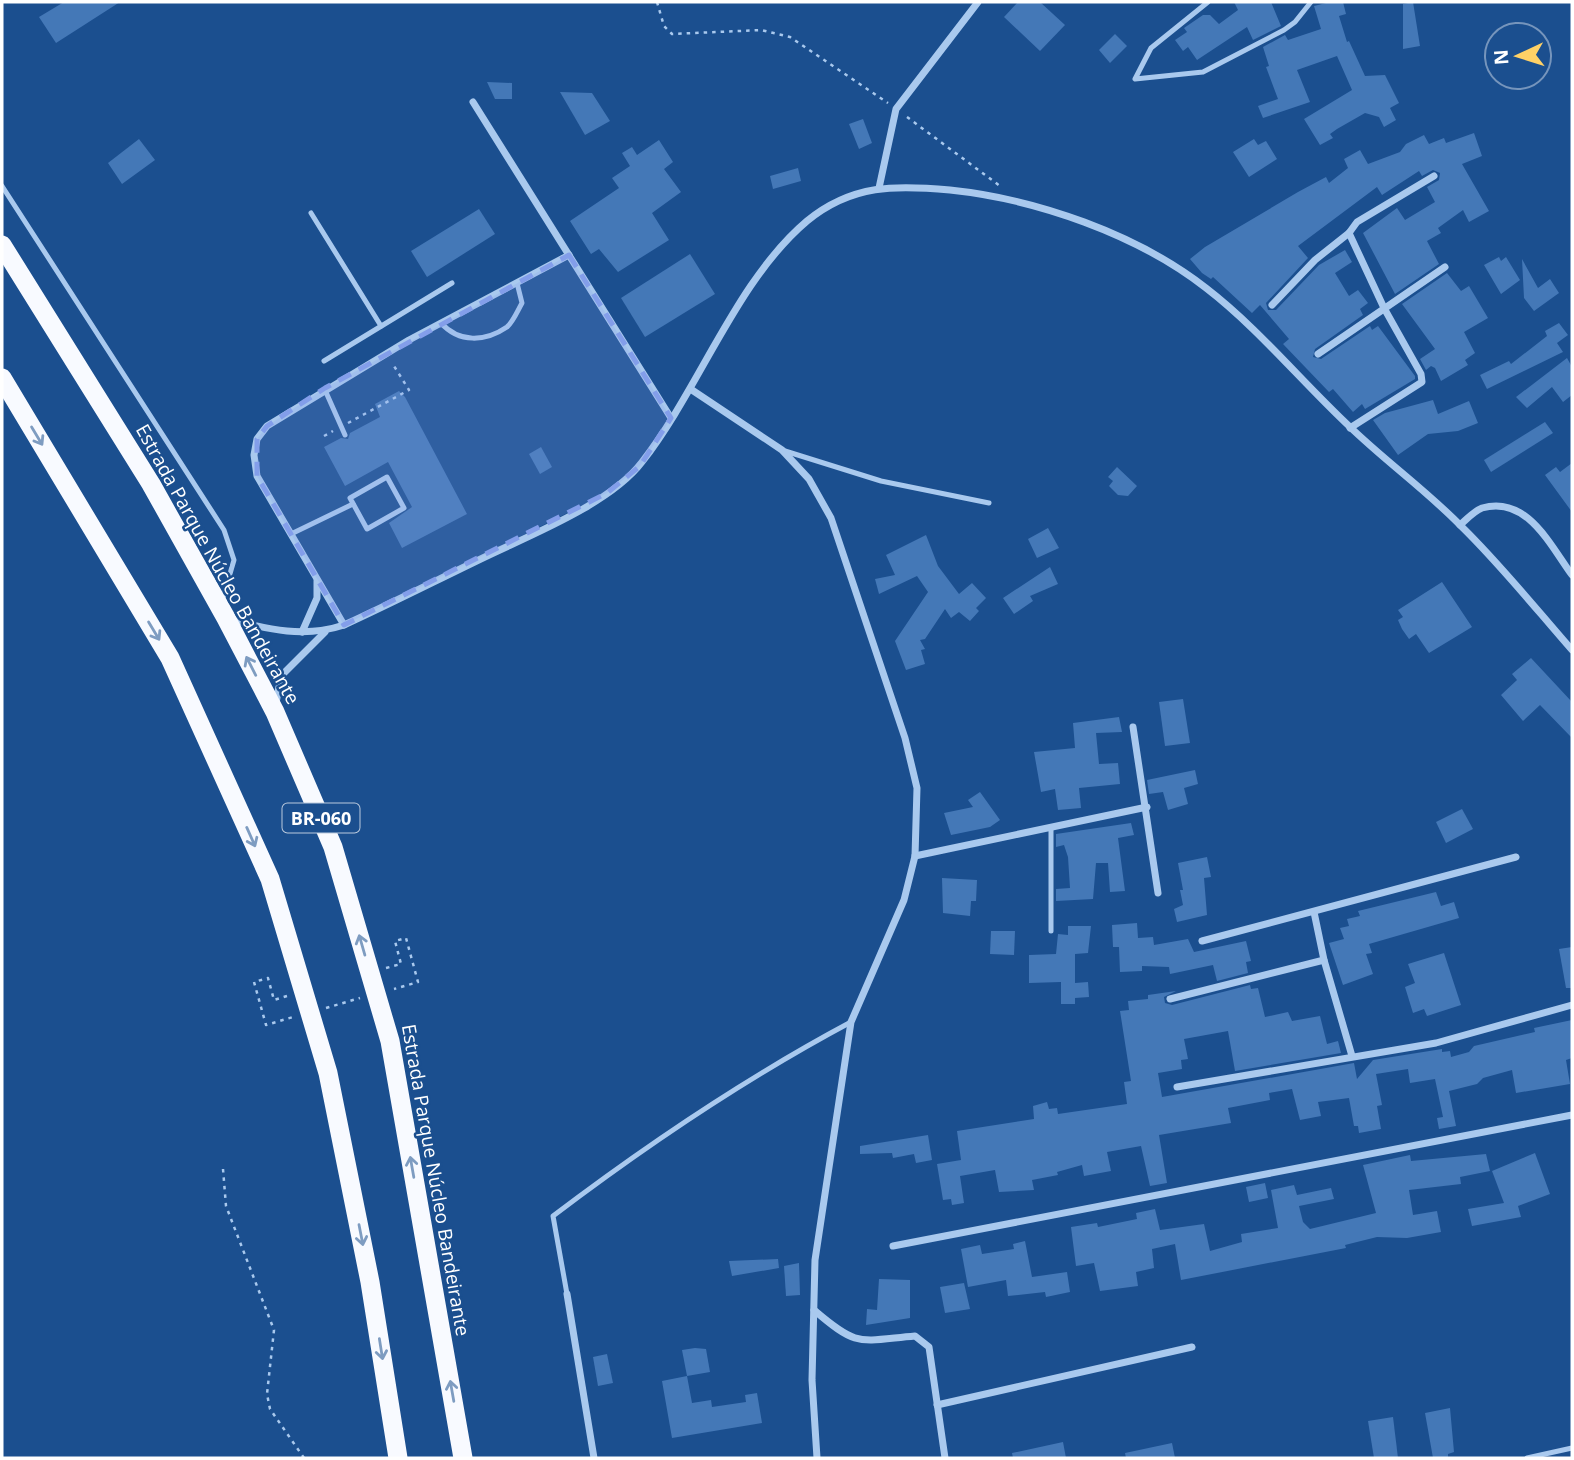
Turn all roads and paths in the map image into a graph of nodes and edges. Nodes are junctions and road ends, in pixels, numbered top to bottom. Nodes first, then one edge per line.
1 (657, 2) edge
2 (978, 2) edge
3 (1208, 2) edge
4 (1311, 2) edge
5 (473, 102) dead end
6 (896, 109) junction
7 (1434, 176) dead end
8 (2, 186) edge
9 (879, 188) junction
10 (1002, 188) dead end
11 (311, 213) dead end
12 (1349, 233) junction
13 (2, 245) edge
14 (569, 255) junction
15 (1444, 267) dead end
16 (452, 283) dead end
17 (517, 283) junction
18 (1272, 305) dead end
19 (1384, 307) junction
20 (441, 323) junction
21 (381, 326) junction
22 (1318, 354) dead end
23 (324, 361) dead end
24 (394, 366) dead end
25 (2, 378) edge
26 (325, 388) junction
27 (692, 390) junction
28 (671, 418) junction
29 (342, 426) junction
30 (1350, 428) junction
31 (345, 435) dead end
32 (324, 436) dead end
33 (782, 450) junction
34 (989, 503) dead end
35 (353, 504) junction
36 (1460, 525) junction
37 (291, 534) junction
38 (1572, 575) edge
39 (317, 581) junction
40 (223, 613) junction
41 (344, 625) junction
42 (325, 631) junction
43 (302, 632) junction
44 (1572, 650) edge
45 (275, 712) junction
46 (1133, 727) dead end
47 (1147, 807) junction
48 (1051, 827) junction
49 (915, 856) junction
50 (1516, 857) dead end
51 (1158, 893) dead end
52 (1314, 912) junction
53 (1051, 931) dead end
54 (1202, 941) dead end
55 (1324, 960) junction
56 (401, 964) dead end
57 (393, 989) dead end
58 (368, 996) dead end
59 (1170, 999) dead end
60 (274, 1000) dead end
61 (1572, 1005) edge
62 (317, 1011) dead end
63 (304, 1014) dead end
64 (851, 1022) junction
65 (1352, 1056) junction
66 (1177, 1087) dead end
67 (1572, 1115) edge
68 (223, 1169) dead end
69 (893, 1245) dead end
70 (567, 1294) joint
71 (814, 1310) junction
72 (1192, 1347) dead end
73 (937, 1405) junction
74 (1572, 1448) edge
75 (304, 1458) edge
76 (398, 1458) edge
77 (463, 1458) edge
78 (594, 1458) edge
79 (817, 1458) edge
80 (945, 1458) edge
81 (1527, 1458) edge

1 - 6 path
2 - 6 street
3 - 4 lane
5 - 14 street
6 - 9 street
6 - 10 path
7 - 12 street
8 - 40 lane
9 - 27 street
9 - 30 street
11 - 21 lane
12 - 18 street
12 - 19 street
13 - 40 highway, Estrada Parque Núcleo Bandeirante / BR-060
14 - 17 street
14 - 28 street
15 - 19 street
16 - 21 lane
17 - 20 street
17 - 20 lane
19 - 22 street
19 - 30 street
20 - 26 street
21 - 23 lane
24 - 29 path
25 -> 76 highway
26 - 29 lane
26 - 37 street
27 - 28 street
27 - 33 street
28 - 41 street
29 - 31 lane
29 - 32 path
30 - 36 street
33 - 34 lane
33 - 49 street
35 - 35 lane
35 - 37 lane
36 - 38 street
36 - 44 street
37 - 39 street
39 - 41 street
39 - 43 street
40 - 43 street
45 -> 40 highway, Estrada Parque Núcleo Bandeirante / BR-060
41 - 42 street
42 - 43 street
42 - 45 street
77 -> 45 highway, Estrada Parque Núcleo Bandeirante / BR-060
46 - 47 street
47 - 48 street
47 - 51 street
48 - 49 street
48 - 53 lane
49 - 64 street
50 - 52 street
52 - 54 street
52 - 55 street
55 - 59 street
55 - 65 street
56 - 57 path
58 - 62 path
60 - 63 path
61 - 65 street
64 - 70 lane
64 - 71 street
65 - 66 street
67 - 69 street
68 - 75 path
70 - 78 street
71 - 73 street
71 - 79 street
72 - 73 street
73 - 80 street
74 - 81 lane

